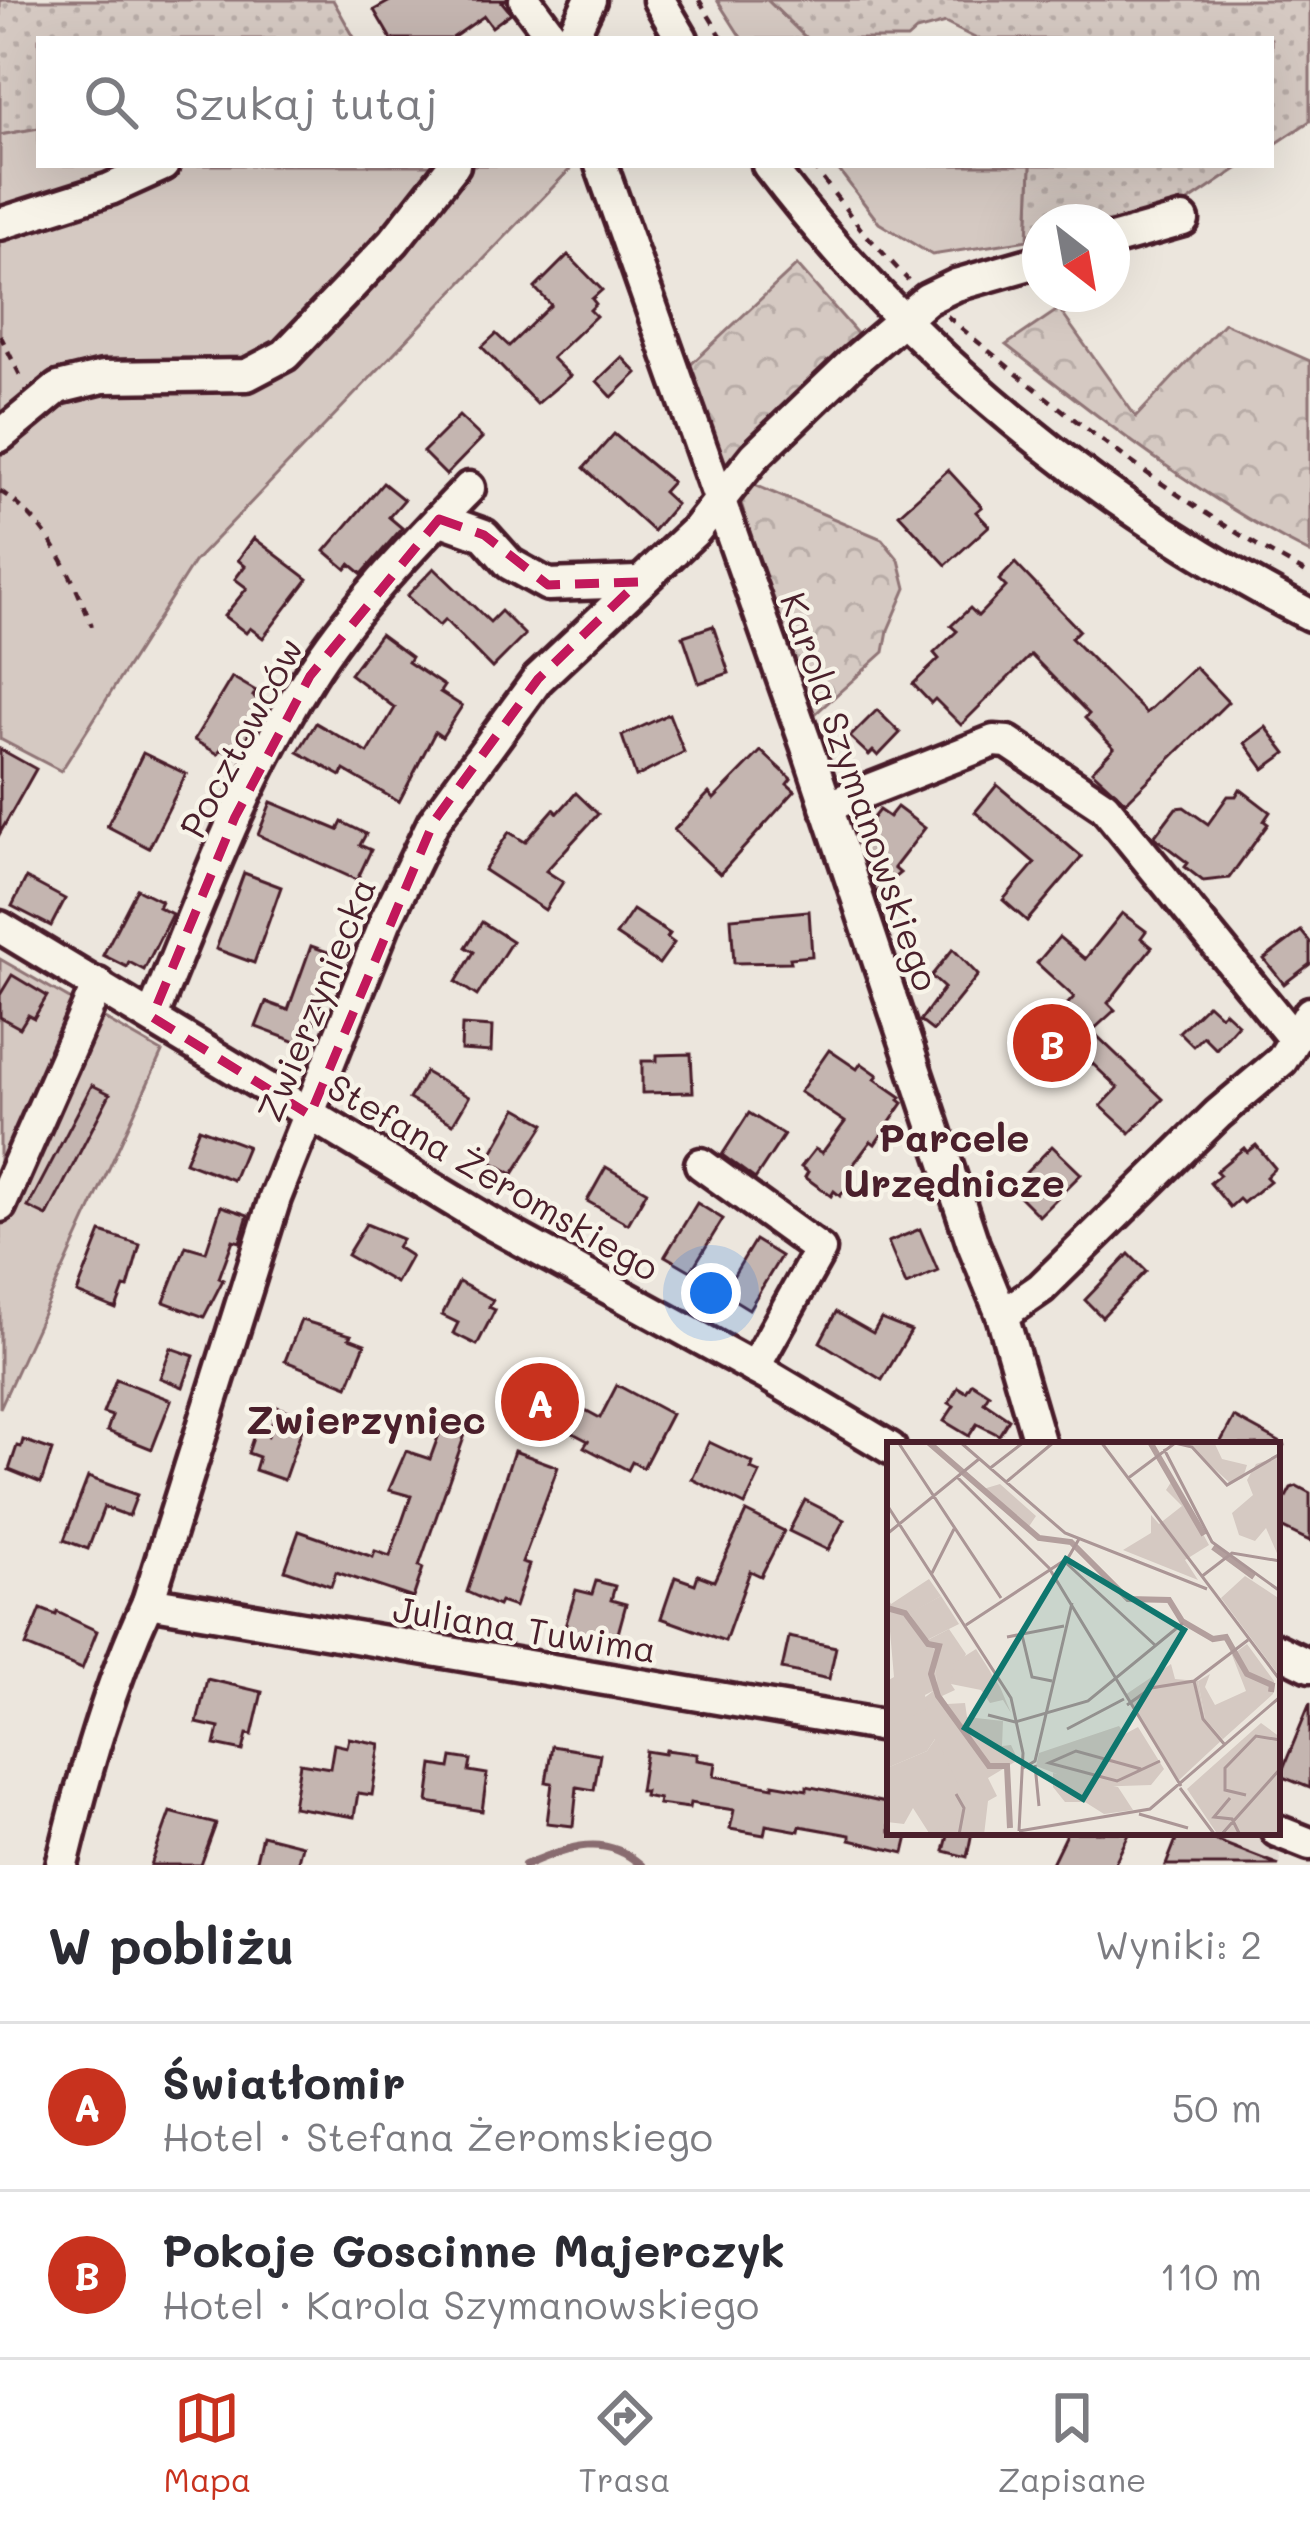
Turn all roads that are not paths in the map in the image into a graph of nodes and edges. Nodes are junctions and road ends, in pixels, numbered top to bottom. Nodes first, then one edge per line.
1 (525, 0) edge
2 (590, 0) edge
3 (659, 0) edge
4 (552, 36) edge
5 (572, 36) edge
6 (680, 36) edge
7 (157, 168) edge
8 (452, 168) edge
9 (603, 168) edge
10 (770, 168) edge
11 (1183, 220) dead end
12 (0, 224) edge
13 (1130, 235) edge
14 (1022, 266) edge
15 (915, 310) junction
16 (0, 436) edge
17 (469, 488) dead end
18 (719, 502) junction
19 (439, 518) junction
20 (638, 582) junction
21 (1310, 615) edge
22 (826, 807) junction
23 (0, 927) edge
24 (98, 984) junction
25 (152, 1017) junction
26 (1302, 1026) edge
27 (310, 1115) junction
28 (700, 1164) dead end
29 (0, 1206) edge
30 (1002, 1315) junction
31 (754, 1368) junction
32 (1039, 1442) edge
33 (887, 1446) edge
34 (148, 1603) junction
35 (1280, 1651) edge
36 (1310, 1666) edge
37 (887, 1726) edge
38 (1280, 1832) edge
39 (1310, 1844) edge
40 (62, 1865) edge

1 - 4 street
2 - 5 street
3 - 6 street
7 - 12 street
8 - 16 street
9 - 18 street, Karola Szymanowskiego
10 - 15 street
11 - 13 street
14 - 15 street, Zwierzyniecka
15 - 18 street, Zwierzyniecka
15 - 21 street
17 - 19 street, Pocztowców
18 - 20 street, Zwierzyniecka
18 - 22 street, Karola Szymanowskiego
19 - 20 street
19 - 25 street, Pocztowców
20 - 27 street, Zwierzyniecka
22 - 26 street
22 - 30 street, Karola Szymanowskiego
23 - 24 street, Stefana Żeromskiego
24 - 25 street, Stefana Żeromskiego
24 - 29 street
25 - 27 street, Stefana Żeromskiego
26 - 30 street
27 - 31 street, Stefana Żeromskiego
27 - 34 street, Zwierzyniecka
28 - 31 street
30 - 32 street, Karola Szymanowskiego
31 - 33 street, Stefana Żeromskiego
34 - 37 street, Juliana Tuwima
34 - 40 street, Zwierzyniecka
35 - 36 street
38 - 39 street

